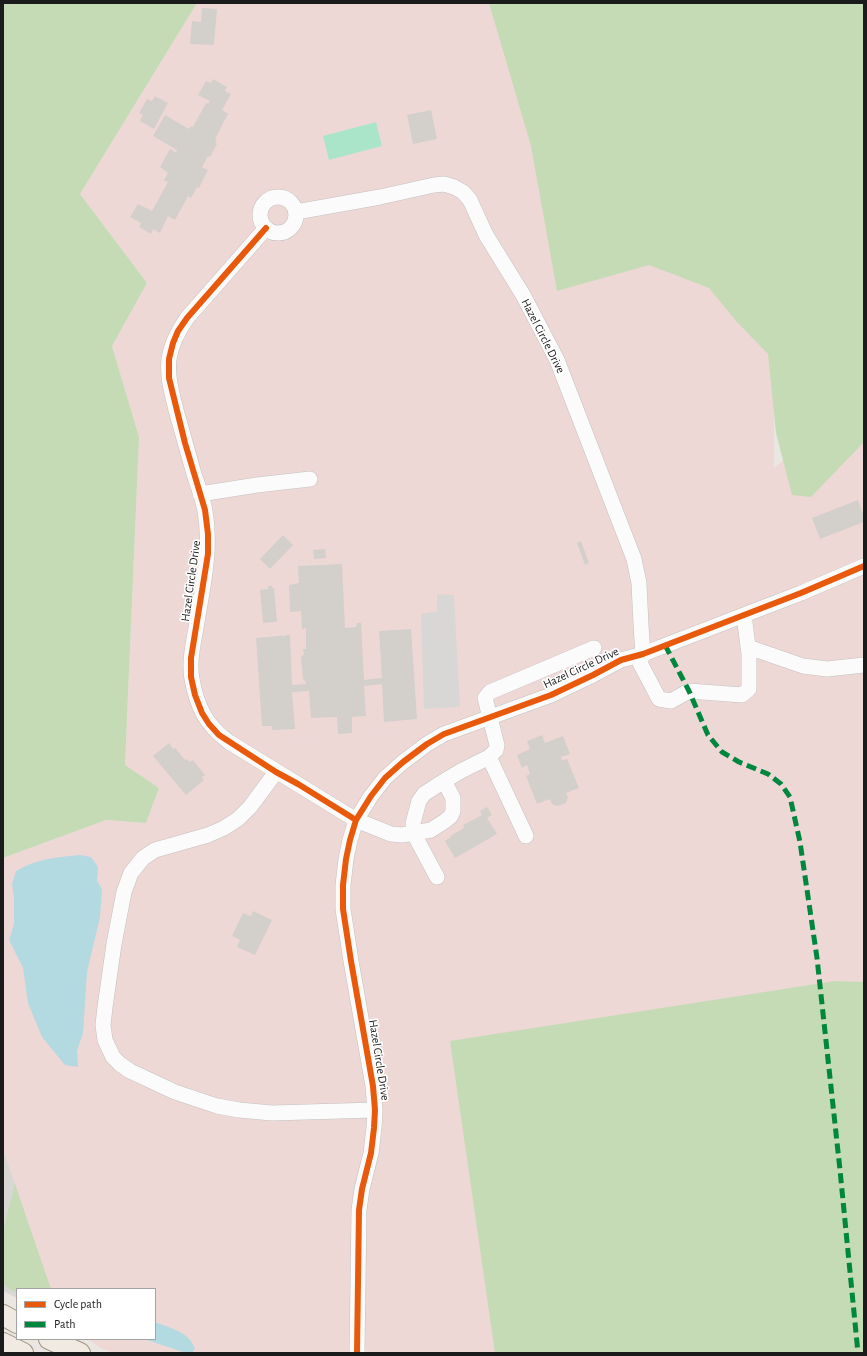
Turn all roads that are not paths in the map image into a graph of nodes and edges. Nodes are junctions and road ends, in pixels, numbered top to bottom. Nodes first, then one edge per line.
1 (296, 212) junction
2 (266, 228) junction
3 (310, 479) dead end
4 (200, 494) junction
5 (864, 566) edge
6 (744, 615) junction
7 (748, 647) junction
8 (594, 648) dead end
9 (643, 654) junction
10 (573, 657) junction
11 (864, 665) edge
12 (583, 680) junction
13 (490, 717) junction
14 (490, 757) junction
15 (276, 772) junction
16 (444, 781) junction
17 (356, 820) junction
18 (414, 834) junction
19 (526, 836) dead end
20 (437, 878) dead end
21 (375, 1110) junction
22 (3, 1315) edge
23 (16, 1322) edge
24 (52, 1340) edge
25 (3, 1343) edge
26 (78, 1348) edge
27 (23, 1353) edge
28 (357, 1353) edge

1 - 2 street
1 - 2 street
1 - 9 street, Hazel Circle Drive
2 - 4 street, Hazel Circle Drive
3 - 4 street
4 - 15 street, Hazel Circle Drive
5 - 6 street, Hazel Circle Drive
6 - 7 street
6 - 9 street, Hazel Circle Drive
7 - 9 street
7 - 11 street
8 - 10 street
9 - 12 street, Hazel Circle Drive
10 - 12 street
10 - 13 street
12 - 13 street, Hazel Circle Drive
13 - 14 street
13 - 17 street, Hazel Circle Drive
14 - 16 street
14 - 19 street
15 - 17 street, Hazel Circle Drive
15 - 21 street
16 - 18 street
16 - 18 street
17 - 18 street
17 - 21 street, Hazel Circle Drive
18 - 20 street
21 - 28 street, Hazel Circle Drive
22 - 23 main road
24 - 26 main road
25 - 27 main road

